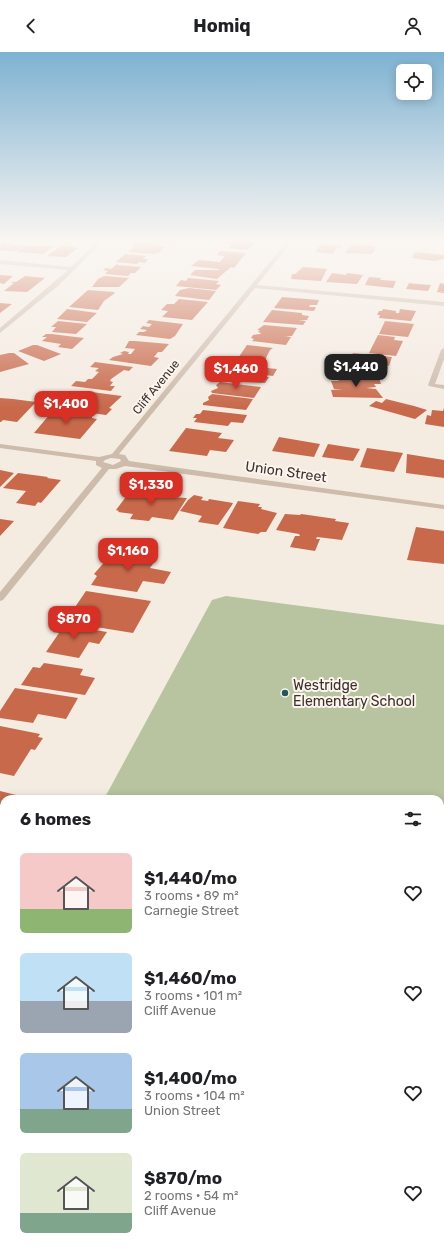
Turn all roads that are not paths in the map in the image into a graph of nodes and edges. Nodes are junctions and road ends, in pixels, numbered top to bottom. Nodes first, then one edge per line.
1 (43, 296) edge
2 (245, 296) edge
3 (359, 296) edge
4 (444, 304) edge
5 (0, 331) edge
6 (444, 350) edge
7 (444, 387) edge
8 (0, 446) edge
9 (115, 456) junction
10 (100, 460) junction
11 (124, 463) junction
12 (107, 467) junction
13 (444, 507) edge
14 (0, 598) edge

1 - 5 street
2 - 9 street, Cliff Avenue
3 - 4 street
6 - 7 street
8 - 10 street
9 - 10 street
9 - 11 street
10 - 12 street
11 - 12 street
11 - 13 street, Union Street
12 - 14 street

